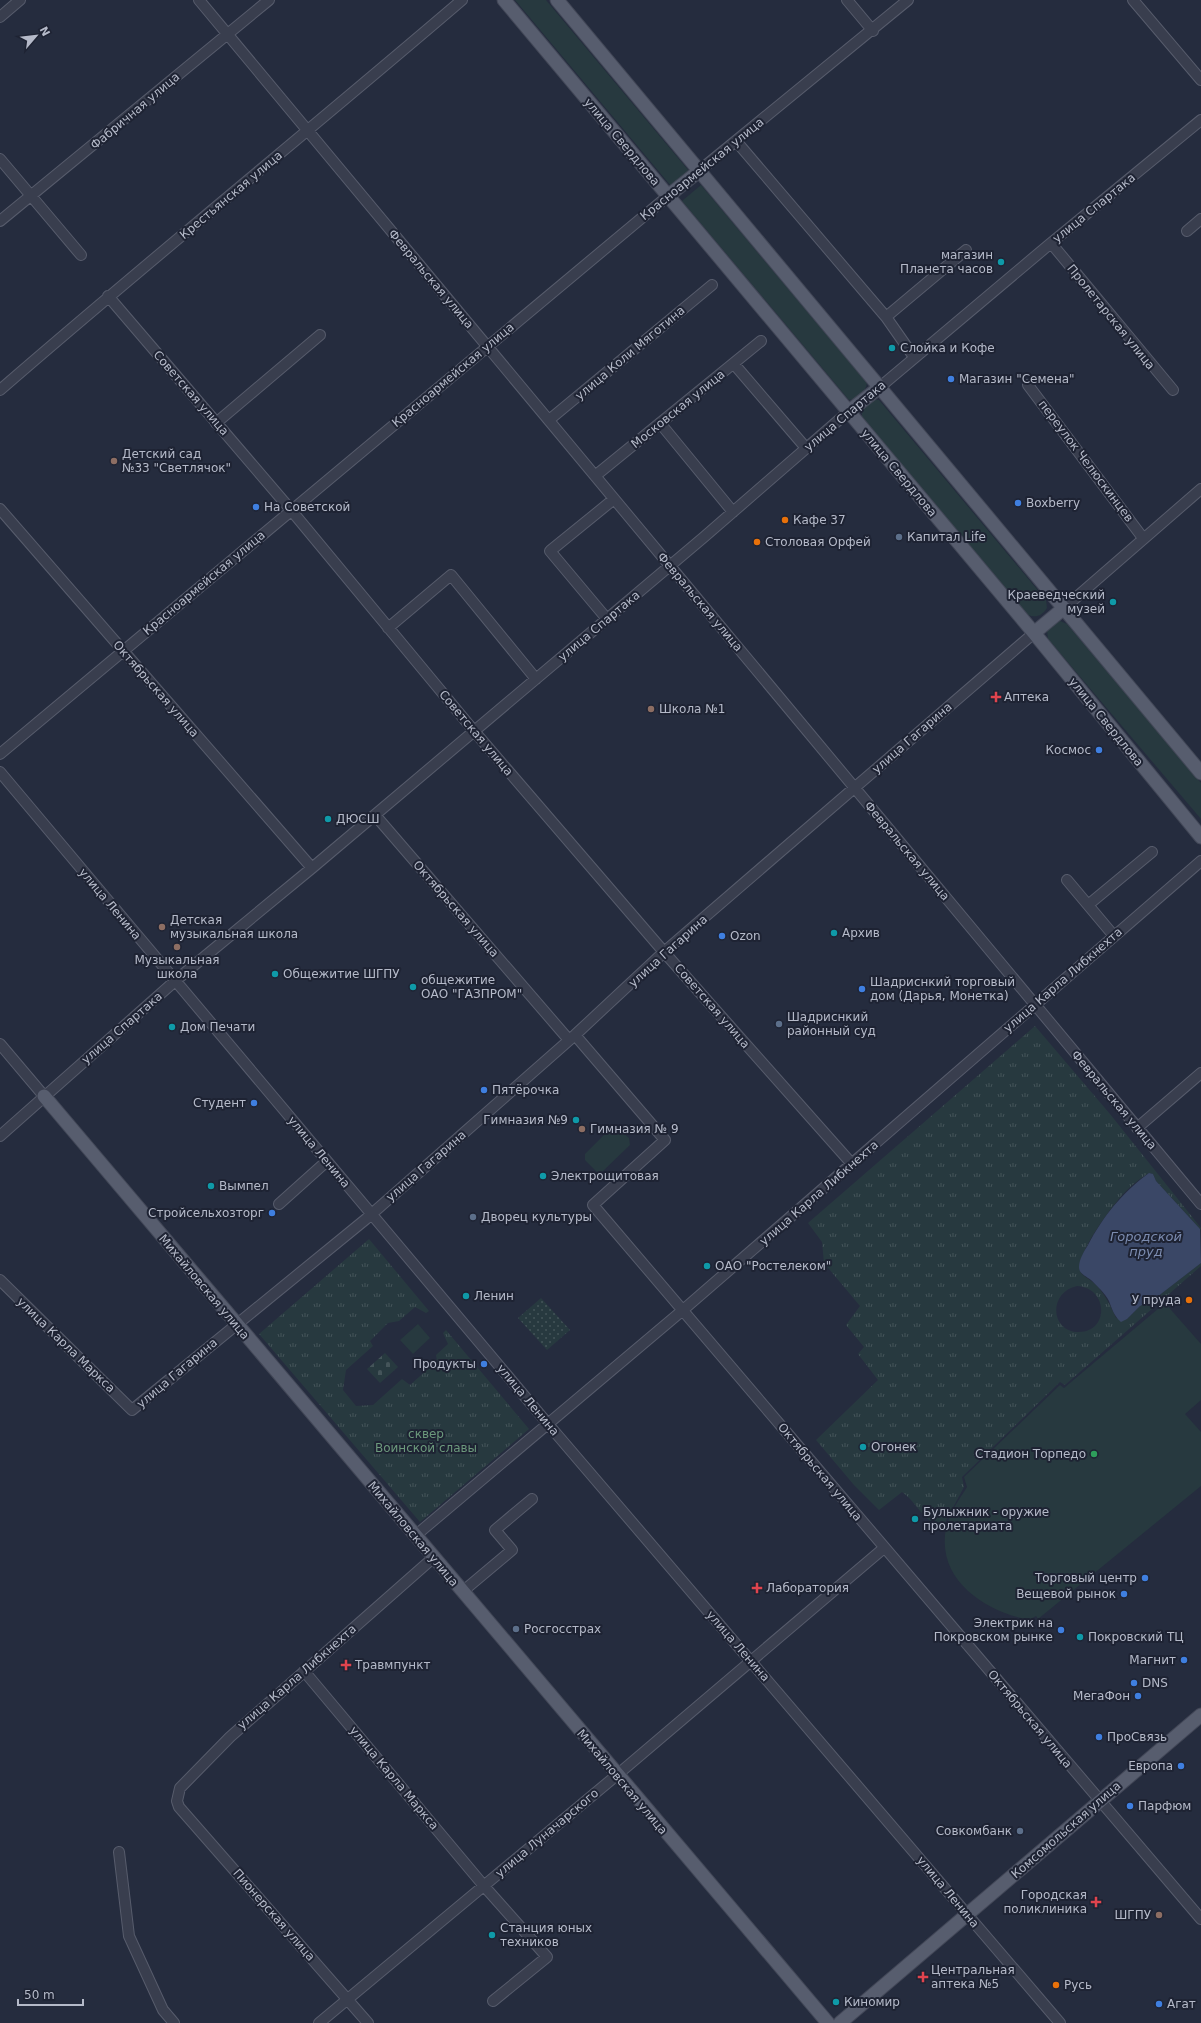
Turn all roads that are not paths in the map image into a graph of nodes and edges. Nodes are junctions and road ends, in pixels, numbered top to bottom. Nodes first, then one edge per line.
1 (20, 0) edge
2 (199, 0) edge
3 (269, 0) edge
4 (462, 0) edge
5 (504, 0) edge
6 (557, 0) edge
7 (847, 0) edge
8 (908, 0) edge
9 (1133, 0) edge
10 (0, 17) edge
11 (873, 31) junction
12 (228, 34) junction
13 (1201, 80) edge
14 (1201, 120) edge
15 (309, 131) junction
16 (736, 141) junction
17 (0, 159) edge
18 (699, 170) junction
19 (32, 196) junction
20 (668, 196) junction
21 (1201, 219) edge
22 (0, 221) edge
23 (1187, 231) dead end
24 (1051, 243) junction
25 (966, 250) dead end
26 (81, 255) dead end
27 (712, 285) dead end
28 (108, 296) junction
29 (886, 317) junction
30 (320, 335) dead end
31 (761, 341) dead end
32 (487, 346) junction
33 (914, 358) junction
34 (734, 364) junction
35 (1028, 385) dead end
36 (880, 387) junction
37 (0, 390) edge
38 (1173, 390) dead end
39 (848, 412) junction
40 (549, 420) junction
41 (216, 423) junction
42 (660, 423) junction
43 (806, 448) junction
44 (595, 476) junction
45 (1201, 489) edge
46 (614, 499) junction
47 (0, 509) edge
48 (291, 510) junction
49 (733, 512) junction
50 (1143, 538) junction
51 (670, 566) junction
52 (1064, 608) junction
53 (607, 619) junction
54 (388, 628) junction
55 (1034, 634) junction
56 (122, 651) junction
57 (536, 679) junction
58 (474, 731) junction
59 (0, 754) edge
60 (0, 772) edge
61 (1201, 773) edge
62 (855, 788) junction
63 (375, 815) junction
64 (1201, 837) edge
65 (1152, 852) dead end
66 (1201, 861) edge
67 (312, 868) junction
68 (1067, 880) dead end
69 (1088, 905) junction
70 (1114, 936) junction
71 (664, 952) junction
72 (175, 981) junction
73 (1035, 1005) junction
74 (572, 1037) junction
75 (0, 1044) edge
76 (1201, 1073) edge
77 (44, 1096) junction
78 (1137, 1128) junction
79 (0, 1136) edge
80 (326, 1161) junction
81 (852, 1164) junction
82 (278, 1204) dead end
83 (1201, 1204) edge
84 (371, 1214) junction
85 (0, 1280) edge
86 (683, 1310) junction
87 (235, 1324) junction
88 (132, 1410) joint
89 (548, 1424) junction
90 (532, 1499) dead end
91 (415, 1536) junction
92 (884, 1548) junction
93 (433, 1558) junction
94 (462, 1592) junction
95 (750, 1660) junction
96 (304, 1671) junction
97 (1201, 1715) edge
98 (617, 1775) junction
99 (1100, 1801) junction
100 (179, 1807) joint
101 (119, 1852) dead end
102 (484, 1886) junction
103 (968, 1915) junction
104 (1201, 1919) edge
105 (348, 2000) junction
106 (493, 2001) dead end
107 (174, 2023) edge
108 (319, 2023) edge
109 (368, 2023) edge
110 (828, 2023) edge
111 (840, 2023) edge
112 (1060, 2023) edge

1 - 10 street
2 - 12 street, Февральская улица
3 - 12 street, Фабричная улица
4 - 15 street, Крестьянская улица
5 - 20 main road, улица Свердлова
6 - 18 main road
7 - 11 street
8 - 11 street, Красноармейская улица
9 - 13 street
11 - 16 street, Красноармейская улица
12 - 15 street, Февральская улица
12 - 19 street, Фабричная улица
14 - 24 street, улица Спартака
15 - 28 street, Крестьянская улица
15 - 32 street, Февральская улица
16 - 18 street, Красноармейская улица
16 - 29 street
17 - 19 street
18 - 20 main road, Красноармейская улица
18 - 36 main road
19 - 22 street, Фабричная улица
19 - 26 street
20 - 32 street, Красноармейская улица
20 - 39 main road, улица Свердлова
21 - 23 street
24 - 33 street, улица Спартака
24 - 38 street, Пролетарская улица
25 - 29 street
27 - 40 street, улица Коли Мяготина
28 - 37 street, Крестьянская улица
28 - 41 street, Советская улица
29 - 33 street
30 - 41 street
31 - 34 street, Московская улица
32 - 40 street, Февральская улица
32 - 48 street, Красноармейская улица
33 - 36 street, улица Спартака
34 - 42 street, Московская улица
34 - 43 street
35 - 50 street, переулок Челюскинцев
36 - 39 main road, улица Спартака
36 - 52 main road
39 - 43 street, улица Спартака
39 - 55 main road, улица Свердлова
40 - 44 street, Февральская улица
41 - 48 street, Советская улица
42 - 44 street, Московская улица
42 - 49 street
43 - 49 street, улица Спартака
44 - 46 street, Февральская улица
45 - 50 street, улица Гагарина
46 - 51 street, Февральская улица
46 - 53 street
47 - 56 street, Октябрьская улица
48 - 54 street, Советская улица
48 - 56 street, Красноармейская улица
49 - 51 street, улица Спартака
50 - 52 street, улица Гагарина
51 - 53 street, улица Спартака
51 - 62 street, Февральская улица
52 - 55 main road, улица Гагарина
52 - 61 main road
53 - 57 street, улица Спартака
54 - 57 street
54 - 58 street, Советская улица
55 - 62 street, улица Гагарина
55 - 64 main road, улица Свердлова
56 - 59 street, Красноармейская улица
56 - 67 street, Октябрьская улица
57 - 58 street, улица Спартака
58 - 63 street, улица Спартака
58 - 71 street, Советская улица
60 - 72 street, улица Ленина
62 - 71 street, улица Гагарина
62 - 73 street, Февральская улица
63 - 67 street, улица Спартака
63 - 74 street, Октябрьская улица
65 - 69 street
66 - 70 street, улица Карла Либкнехта
67 - 72 street, улица Спартака
68 - 69 street
69 - 70 street
70 - 73 street, улица Карла Либкнехта
71 - 74 street, улица Гагарина
71 - 81 street, Советская улица
72 - 77 street, улица Спартака
72 - 80 street, улица Ленина
73 - 78 street, Февральская улица
73 - 81 street, улица Карла Либкнехта
74 - 84 street, улица Гагарина
74 - 86 street, Октябрьская улица
75 - 77 street, Михайловская улица
76 - 78 street
77 - 79 street, улица Спартака
77 - 87 main road, Михайловская улица
78 - 83 street, Февральская улица
80 - 82 street
80 - 84 street, улица Ленина
81 - 86 street, улица Карла Либкнехта
84 - 87 street, улица Гагарина
84 - 89 street, улица Ленина
85 - 88 street, улица Карла Маркса
86 - 89 street, улица Карла Либкнехта
86 - 92 street, Октябрьская улица
87 - 88 street, улица Гагарина
87 - 91 main road, Михайловская улица
89 - 91 street, улица Карла Либкнехта
89 - 95 street, улица Ленина
90 - 94 street
91 - 93 main road, Михайловская улица
92 - 95 street, улица Луначарского
92 - 99 street, Октябрьская улица
93 - 94 main road, Михайловская улица
93 - 96 street, улица Карла Либкнехта
94 - 98 main road, Михайловская улица
95 - 98 street, улица Луначарского
95 - 103 street, улица Ленина
96 - 100 street, улица Карла Либкнехта
96 - 102 street, улица Карла Маркса
97 - 99 main road, Комсомольская улица
98 - 102 street, улица Луначарского
98 - 110 main road, Михайловская улица
99 - 103 main road, Комсомольская улица
99 - 104 street, Октябрьская улица
100 - 105 street, Пионерская улица
101 - 107 street
102 - 105 street, улица Луначарского
102 - 106 street, улица Карла Маркса
103 - 111 main road, Комсомольская улица
103 - 112 street, улица Ленина
105 - 108 street, улица Луначарского
105 - 109 street, Пионерская улица

